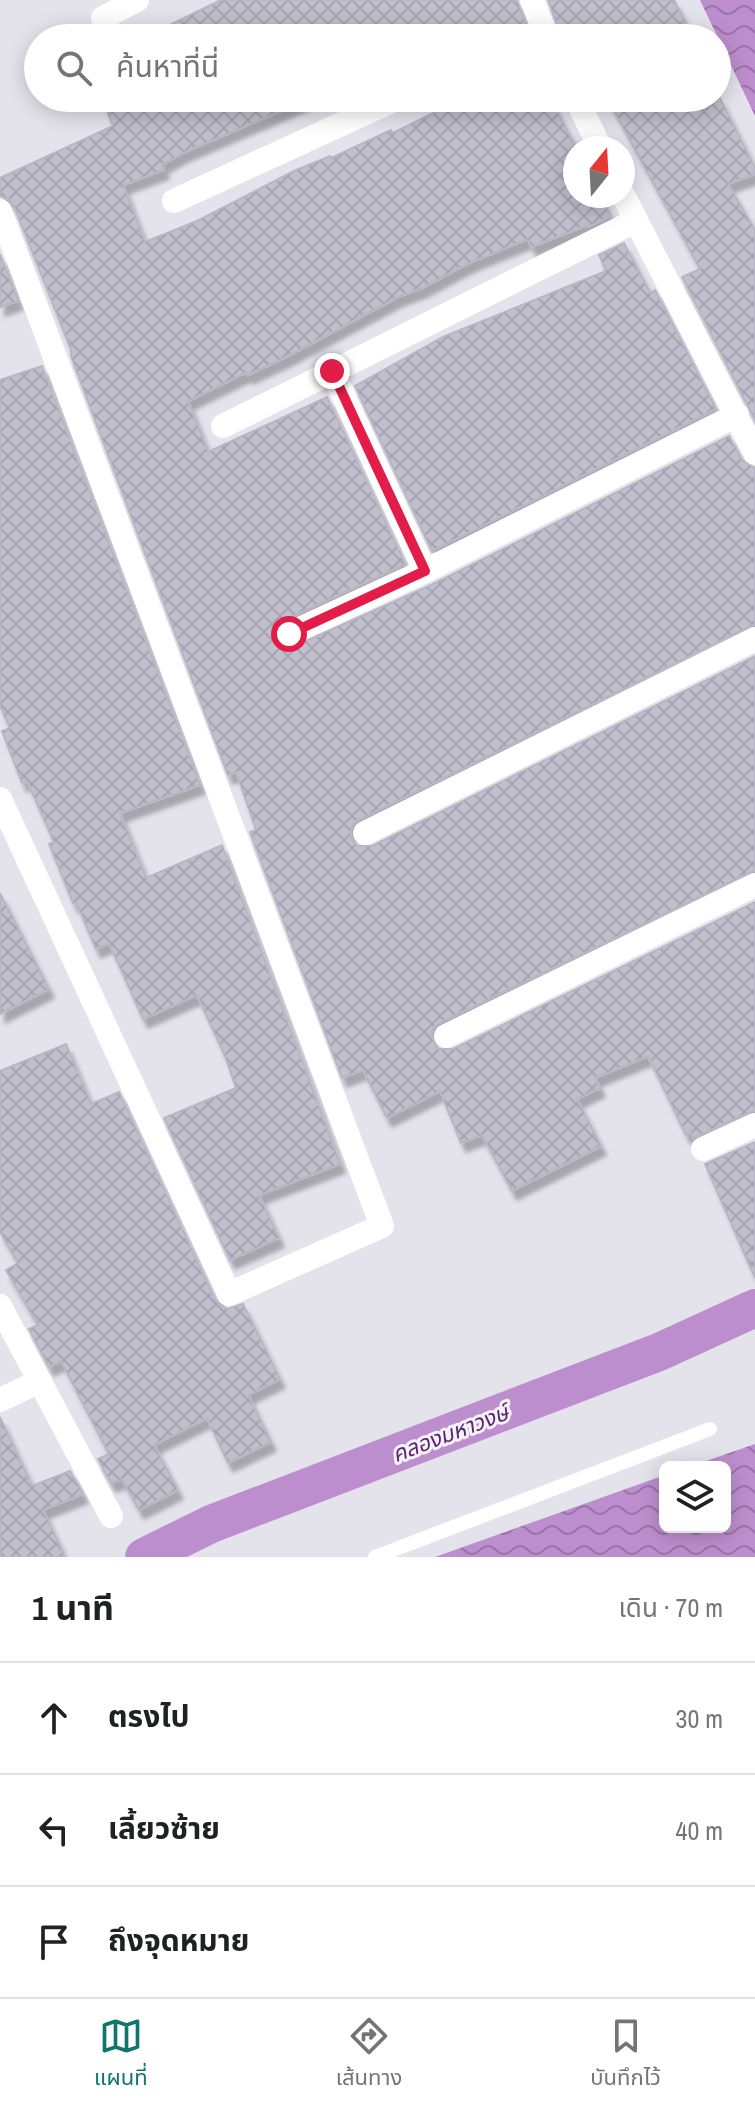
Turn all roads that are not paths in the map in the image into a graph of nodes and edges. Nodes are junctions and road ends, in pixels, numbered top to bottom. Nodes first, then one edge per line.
1 (137, 0) edge
2 (532, 0) edge
3 (103, 18) dead end
4 (537, 24) edge
5 (368, 112) edge
6 (583, 112) edge
7 (594, 136) edge
8 (174, 201) dead end
9 (629, 208) edge
10 (0, 211) edge
11 (635, 221) junction
12 (332, 371) junction
13 (737, 415) junction
14 (223, 426) dead end
15 (755, 453) edge
16 (425, 571) junction
17 (289, 634) dead end
18 (755, 639) edge
19 (0, 799) edge
20 (365, 833) dead end
21 (755, 885) edge
22 (446, 1036) dead end
23 (755, 1125) edge
24 (703, 1149) dead end
25 (0, 1306) edge
26 (40, 1381) junction
27 (0, 1400) edge
28 (710, 1429) dead end
29 (111, 1516) dead end
30 (375, 1557) edge

1 - 3 street
2 - 4 street
5 - 8 street
6 - 7 street
9 - 11 street
10 - 19 street
11 - 12 street
11 - 13 street
12 - 14 street
12 - 16 street
13 - 15 street
13 - 16 street
16 - 17 street
18 - 20 street
21 - 22 street
23 - 24 street
25 - 26 street
26 - 27 street
26 - 29 street
28 - 30 lane

